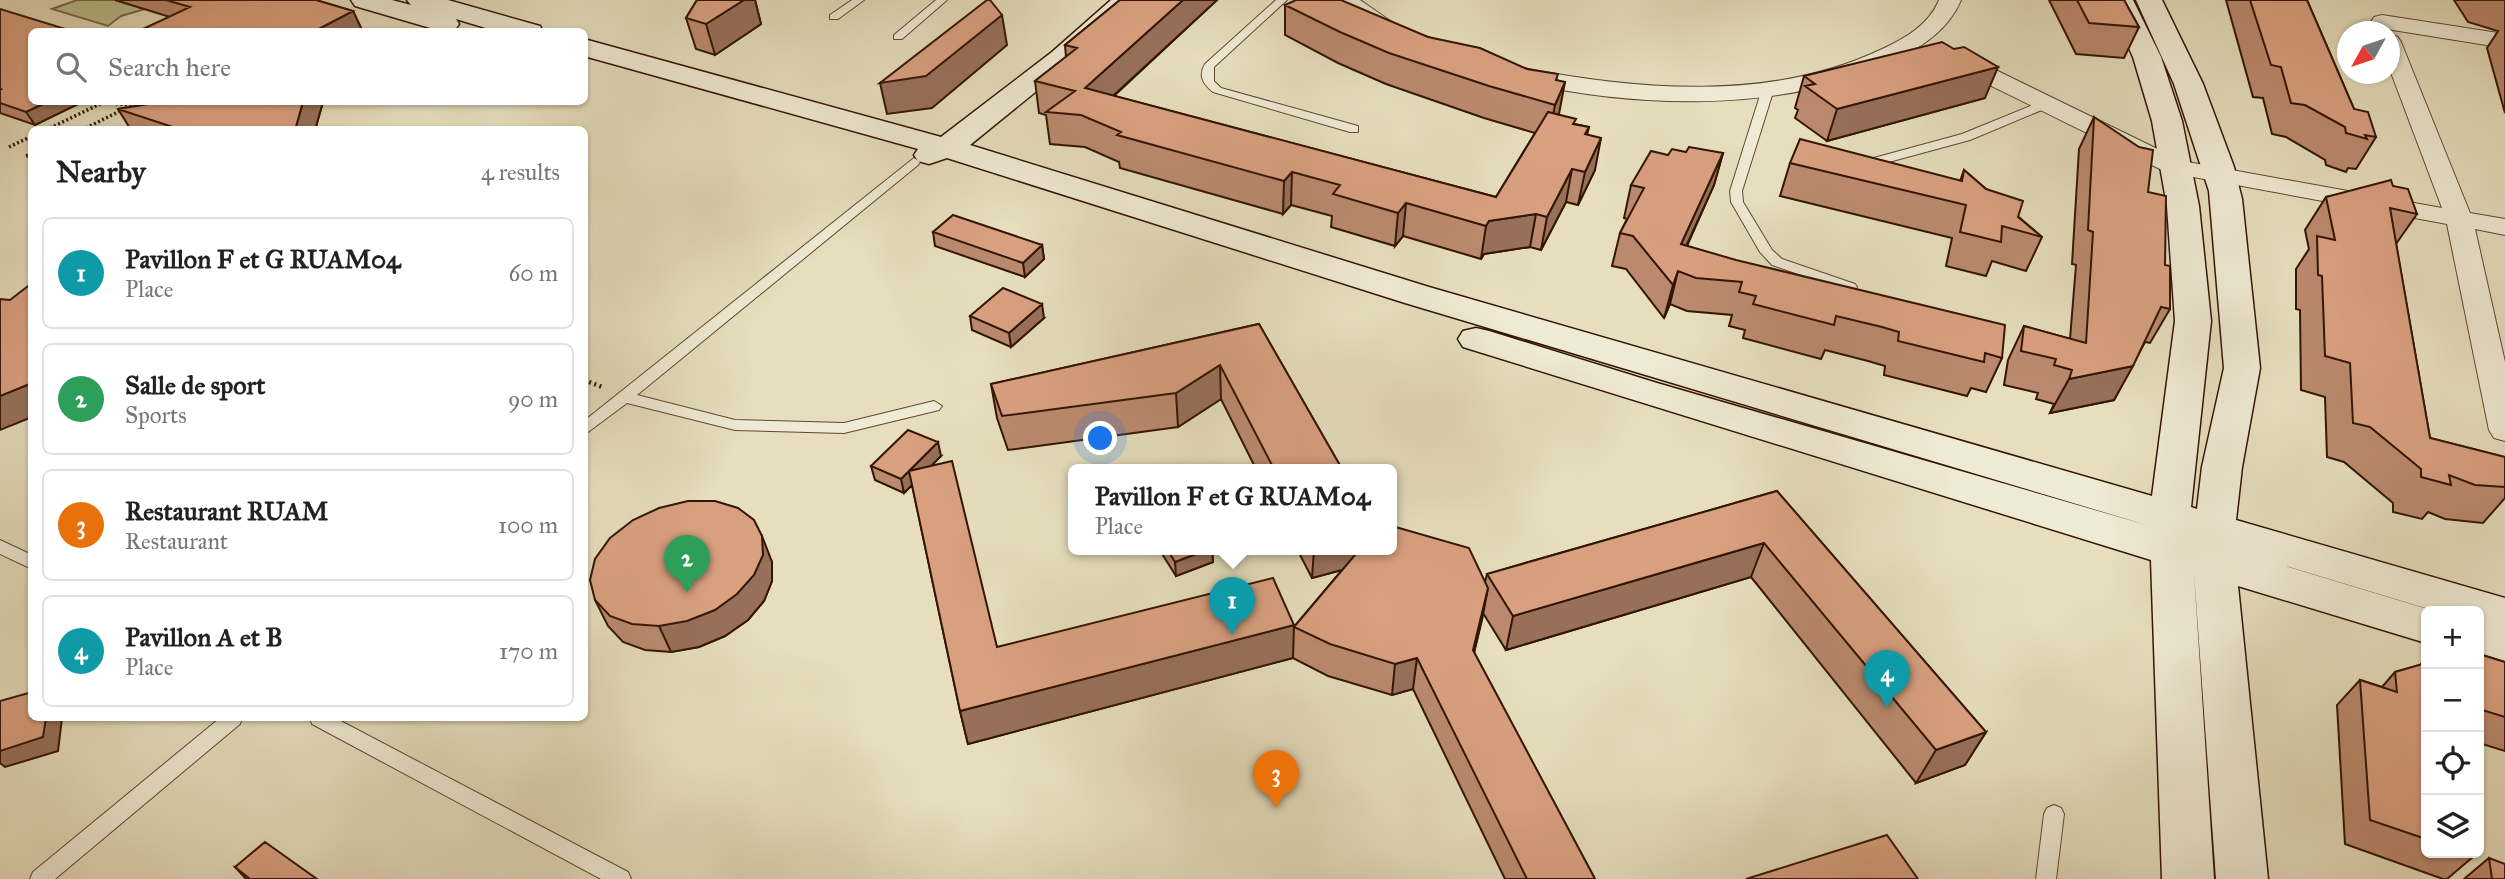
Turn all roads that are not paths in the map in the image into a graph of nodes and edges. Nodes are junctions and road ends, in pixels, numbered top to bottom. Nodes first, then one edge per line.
1 (364, 0) edge
2 (420, 0) edge
3 (859, 0) edge
4 (942, 0) edge
5 (1107, 0) edge
6 (1126, 0) edge
7 (1282, 0) edge
8 (1345, 0) edge
9 (1950, 0) edge
10 (2120, 0) edge
11 (2149, 0) edge
12 (2373, 0) edge
13 (834, 17) dead end
14 (2382, 21) edge
15 (458, 28) edge
16 (516, 28) edge
17 (2400, 33) edge
18 (898, 37) dead end
19 (1411, 38) edge
20 (1916, 40) junction
21 (2505, 41) edge
22 (588, 48) edge
23 (588, 65) edge
24 (2400, 68) edge
25 (1502, 69) edge
26 (1768, 89) junction
27 (2045, 104) junction
28 (1354, 129) dead end
29 (927, 150) junction
30 (1874, 162) edge
31 (2175, 167) junction
32 (2221, 173) junction
33 (2459, 218) junction
34 (2505, 227) edge
35 (1850, 288) edge
36 (625, 397) junction
37 (934, 406) dead end
38 (588, 427) edge
39 (2505, 430) edge
40 (2170, 532) junction
41 (0, 546) edge
42 (2215, 546) junction
43 (28, 561) edge
44 (2505, 615) edge
45 (2421, 624) edge
46 (2484, 643) edge
47 (2505, 649) edge
48 (229, 721) edge
49 (325, 721) edge
50 (2054, 814) dead end
51 (40, 879) edge
52 (621, 879) edge
53 (2046, 879) edge
54 (2188, 879) edge
55 (2242, 879) edge

1 - 15 main road
2 - 16 main road
3 - 13 lane
4 - 18 lane
5 - 29 main road
6 - 29 main road
7 - 28 lane
8 - 19 street
9 - 20 street
10 - 31 main road
11 - 32 main road
12 - 14 street
17 - 21 street
20 - 26 street
20 - 27 street
22 - 29 main road
23 - 29 main road
24 - 33 street
25 - 26 street
26 - 35 lane
27 - 30 lane
27 - 31 street
29 - 36 lane
29 - 40 main road
31 - 32 street
31 - 40 main road
32 - 33 street
32 - 42 main road
33 - 34 street
33 - 39 street
36 - 37 lane
36 - 38 lane
40 - 42 main road
40 - 54 main road
41 - 43 lane
42 - 44 main road
42 - 45 main road
42 - 55 main road
46 - 47 main road
48 - 51 lane
49 - 52 lane
50 - 53 lane

